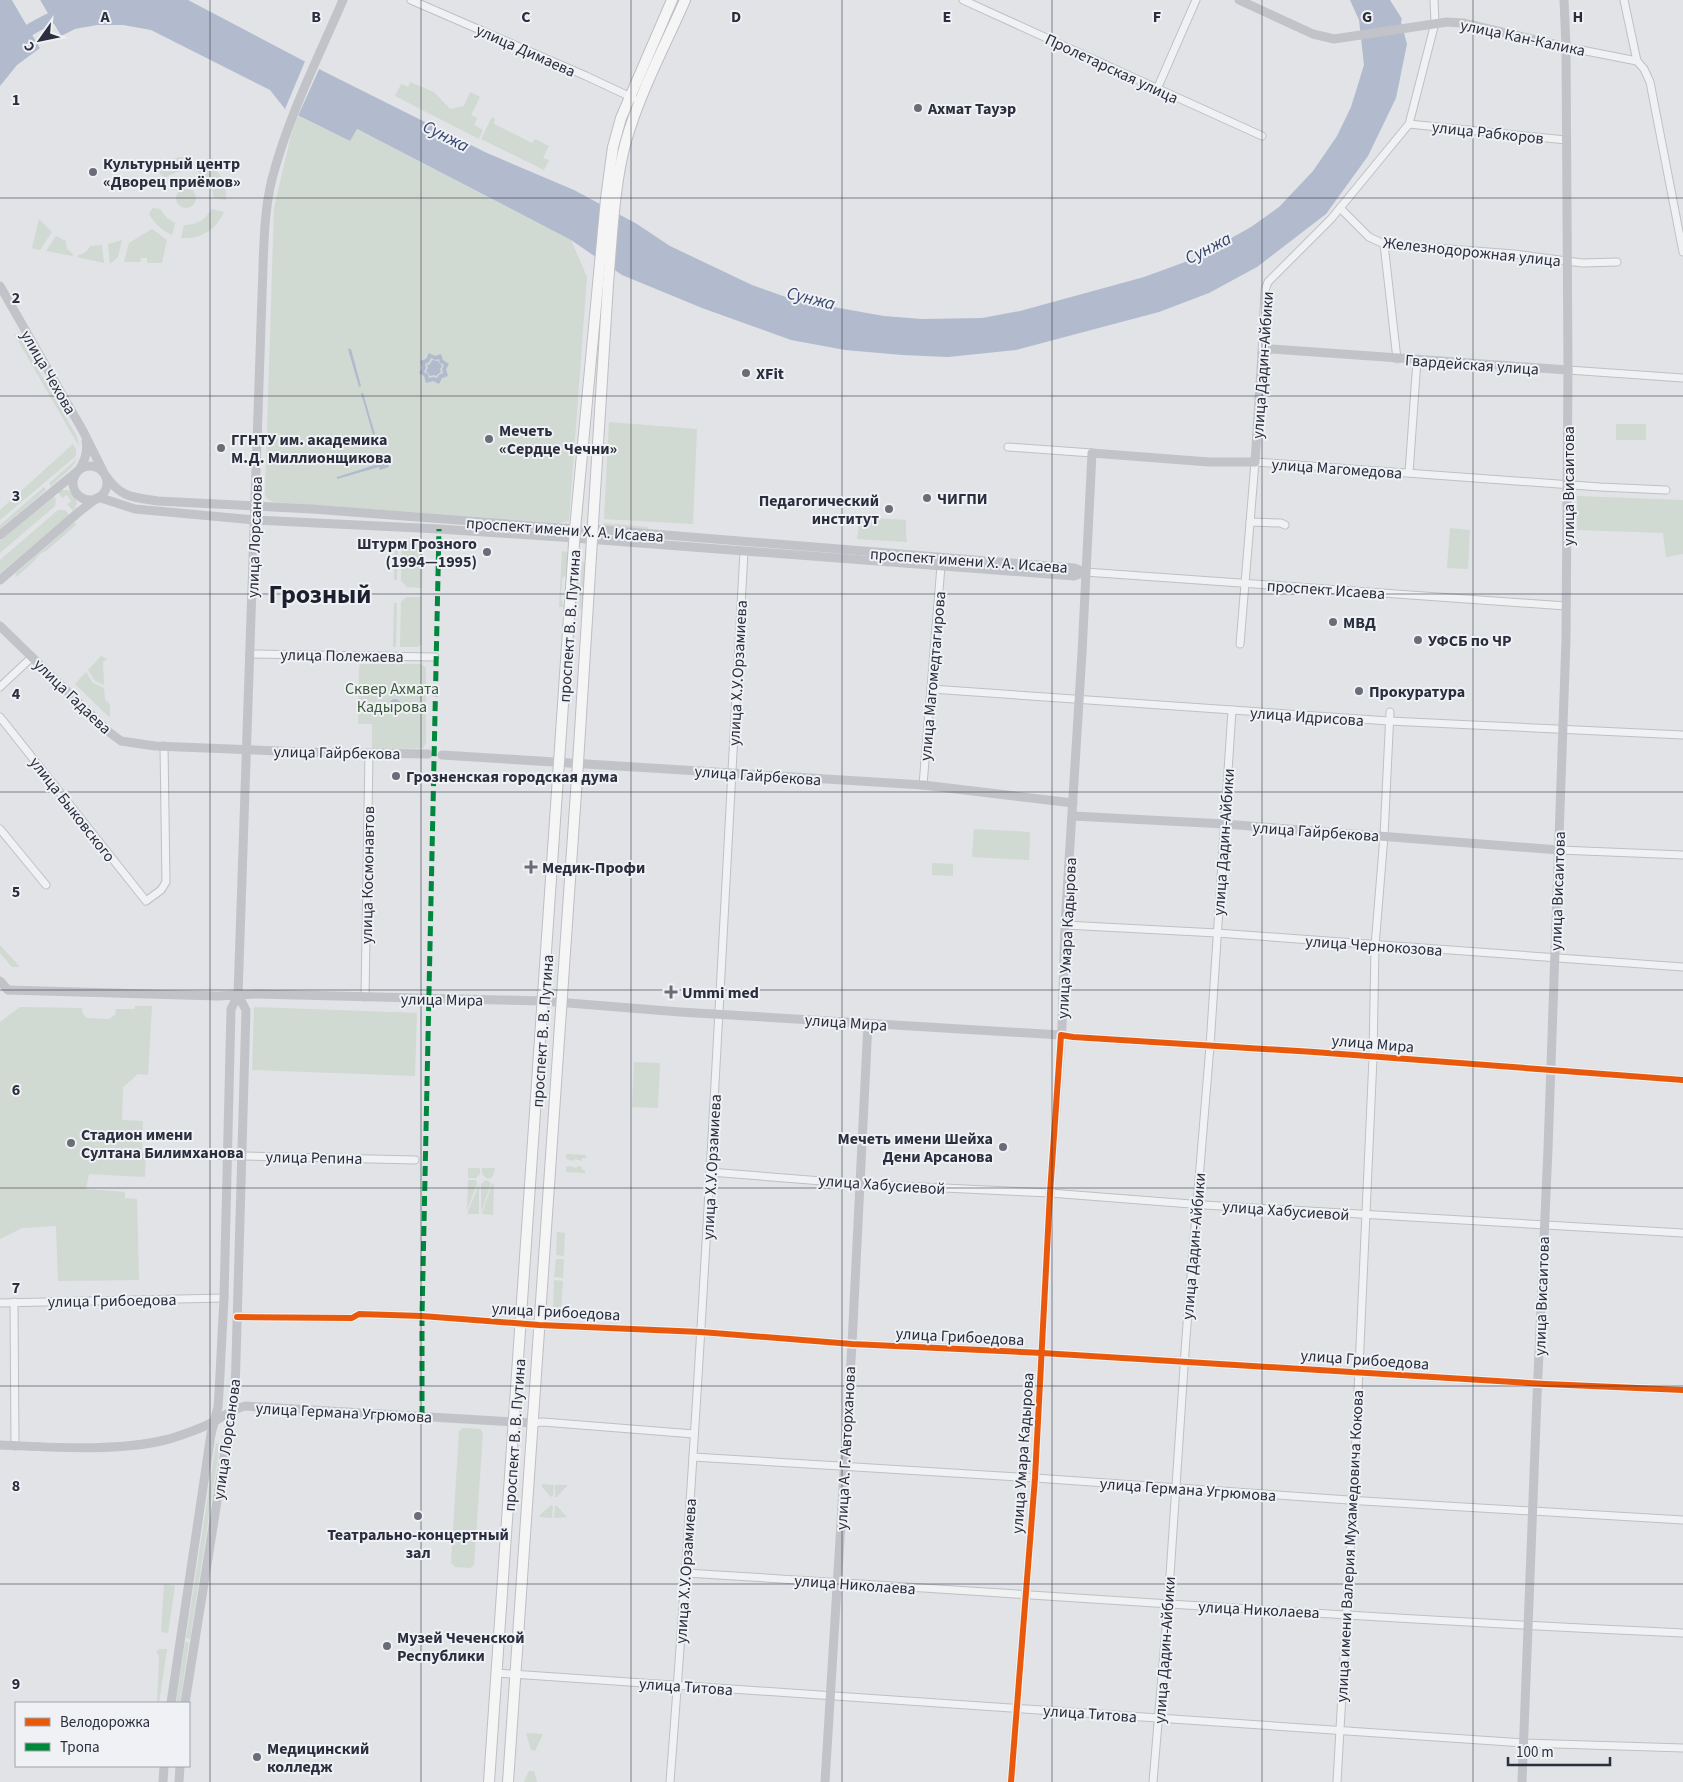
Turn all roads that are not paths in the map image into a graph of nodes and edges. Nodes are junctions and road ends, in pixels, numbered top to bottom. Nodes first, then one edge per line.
1 (343, 0) edge
2 (411, 0) edge
3 (672, 0) edge
4 (685, 0) edge
5 (963, 0) edge
6 (1196, 0) edge
7 (1238, 0) edge
8 (1434, 0) edge
9 (1564, 0) edge
10 (1624, 0) edge
11 (1435, 23) junction
12 (1566, 47) junction
13 (1637, 61) junction
14 (1157, 89) junction
15 (630, 97) junction
16 (640, 102) junction
17 (1410, 124) junction
18 (1262, 136) dead end
19 (1566, 140) junction
20 (1340, 208) junction
21 (1384, 244) junction
22 (1683, 252) edge
23 (1567, 261) junction
24 (1617, 262) dead end
25 (603, 282) junction
26 (0, 286) edge
27 (1262, 353) junction
28 (1397, 359) junction
29 (1417, 360) junction
30 (1568, 370) junction
31 (1683, 378) edge
32 (83, 431) junction
33 (1008, 447) dead end
34 (1092, 453) junction
35 (1255, 462) junction
36 (80, 470) junction
37 (1409, 473) junction
38 (104, 474) junction
39 (1568, 484) junction
40 (1666, 490) dead end
41 (97, 498) junction
42 (254, 506) junction
43 (255, 520) junction
44 (1250, 522) junction
45 (1285, 525) dead end
46 (575, 534) junction
47 (0, 535) edge
48 (592, 535) junction
49 (745, 542) junction
50 (744, 552) junction
51 (941, 566) junction
52 (1085, 572) junction
53 (0, 580) edge
54 (1245, 583) junction
55 (1566, 606) junction
56 (0, 626) edge
57 (1240, 644) dead end
58 (250, 654) junction
59 (32, 657) junction
60 (435, 657) dead end
61 (0, 687) edge
62 (932, 689) junction
63 (1080, 700) junction
64 (1232, 710) junction
65 (1390, 712) dead end
66 (0, 717) edge
67 (1389, 721) junction
68 (1563, 730) junction
69 (1683, 735) edge
70 (164, 746) junction
71 (246, 750) junction
72 (369, 752) junction
73 (428, 754) dead end
74 (442, 755) dead end
75 (560, 762) junction
76 (578, 763) junction
77 (731, 774) junction
78 (924, 785) junction
79 (1073, 803) junction
80 (1073, 816) junction
81 (1225, 824) junction
82 (0, 829) edge
83 (1384, 836) junction
84 (1559, 850) junction
85 (1683, 855) edge
86 (46, 885) dead end
87 (1065, 925) junction
88 (1217, 933) junction
89 (1375, 946) junction
90 (1555, 957) junction
91 (1683, 967) edge
92 (0, 981) edge
93 (8, 990) junction
94 (238, 994) junction
95 (0, 997) edge
96 (365, 997) junction
97 (544, 1001) junction
98 (562, 1002) junction
99 (720, 1014) junction
100 (868, 1024) junction
101 (1061, 1035) junction
102 (1210, 1046) junction
103 (1373, 1058) junction
104 (1551, 1071) junction
105 (1683, 1080) edge
106 (153, 1154) dead end
107 (227, 1155) junction
108 (242, 1156) junction
109 (415, 1160) dead end
110 (710, 1172) junction
111 (860, 1184) junction
112 (1050, 1193) junction
113 (1197, 1205) junction
114 (1366, 1215) junction
115 (1544, 1226) junction
116 (1683, 1233) edge
117 (224, 1298) junction
118 (14, 1302) junction
119 (0, 1303) edge
120 (237, 1317) junction
121 (522, 1324) junction
122 (539, 1325) junction
123 (701, 1332) junction
124 (852, 1344) junction
125 (1042, 1353) junction
126 (1184, 1362) junction
127 (1358, 1372) junction
128 (1537, 1384) junction
129 (1683, 1390) edge
130 (234, 1409) junction
131 (213, 1422) junction
132 (515, 1422) junction
133 (532, 1423) junction
134 (694, 1434) junction
135 (0, 1445) edge
136 (15, 1446) junction
137 (693, 1457) junction
138 (844, 1467) junction
139 (1035, 1478) junction
140 (1176, 1487) junction
141 (1353, 1500) junction
142 (1533, 1512) junction
143 (1683, 1520) edge
144 (685, 1574) junction
145 (837, 1582) junction
146 (1026, 1596) junction
147 (1168, 1604) junction
148 (1347, 1614) junction
149 (1529, 1626) junction
150 (1683, 1633) edge
151 (497, 1673) junction
152 (515, 1675) junction
153 (678, 1685) junction
154 (830, 1696) junction
155 (170, 1702) edge
156 (185, 1702) edge
157 (1017, 1708) junction
158 (1159, 1718) junction
159 (1340, 1730) junction
160 (1524, 1743) junction
161 (1683, 1748) edge
162 (164, 1767) edge
163 (180, 1767) edge
164 (163, 1782) edge
165 (178, 1782) edge
166 (490, 1782) edge
167 (508, 1782) edge
168 (670, 1782) edge
169 (825, 1782) edge
170 (1011, 1782) edge
171 (1154, 1782) edge
172 (1337, 1782) edge
173 (1522, 1782) edge

1 - 42 main road, улица Лорсанова
2 - 15 street, улица Димаева
3 - 15 main road
4 - 16 main road
5 - 14 street, Пролетарская улица
6 - 14 street
7 - 11 main road, улица Кан-Калика
8 - 11 street, улица Дадин-Айбики
9 - 12 main road, улица Висаитова
10 - 13 street
11 - 12 main road, улица Кан-Калика
11 - 17 street, улица Дадин-Айбики
12 - 13 street, улица Кан-Калика
12 - 19 main road, улица Висаитова
13 - 22 street
14 - 18 street, Пролетарская улица
15 - 16 street, улица Димаева
15 - 25 main road
16 - 25 main road
17 - 19 street, улица Рабкоров
17 - 20 street, улица Дадин-Айбики
19 - 23 main road, улица Висаитова
20 - 21 street, Железнодорожная улица
20 - 27 street, улица Дадин-Айбики
21 - 23 street, Железнодорожная улица
21 - 28 street
23 - 24 street, Железнодорожная улица
23 - 30 main road, улица Висаитова
25 - 46 main road, проспект В. В. Путина
25 - 48 main road, проспект В. В. Путина
26 - 32 main road, улица Чехова
27 - 28 main road, Гвардейская улица
27 - 35 main road, улица Дадин-Айбики
28 - 29 main road, Гвардейская улица
29 - 30 main road, Гвардейская улица
29 - 37 street
30 - 31 street, Гвардейская улица
30 - 39 main road, улица Висаитова
32 - 36 main road
32 - 38 main road, улица Чехова
33 - 34 street, улица Магомедова
34 - 35 main road, улица Магомедова
34 - 52 main road, улица Умара Кадырова
35 - 37 street, улица Магомедова
35 - 44 street, улица Дадин-Айбики
36 - 38 main road
36 - 41 main road
36 - 47 main road
37 - 39 street, улица Магомедова
38 - 41 main road
38 - 42 main road, проспект имени Х. А. Исаева
39 - 40 street, улица Магомедова
39 - 55 main road, улица Висаитова
41 - 43 main road, проспект имени Х. А. Исаева
41 - 53 main road
42 - 43 main road, улица Лорсанова
42 - 46 main road, проспект имени Х. А. Исаева
43 - 46 main road, проспект имени Х. А. Исаева
43 - 58 main road, улица Лорсанова
44 - 45 street
44 - 54 street, улица Дадин-Айбики
46 - 48 main road, проспект имени Х. А. Исаева
46 - 75 main road, проспект В. В. Путина
48 - 49 main road, проспект имени Х. А. Исаева
48 - 50 main road, проспект имени Х. А. Исаева
48 - 76 main road, проспект В. В. Путина
49 - 50 main road
49 - 52 main road, проспект имени Х. А. Исаева
50 - 51 main road, проспект имени Х. А. Исаева
50 - 77 street, улица Х.У.Орзамиева
51 - 52 main road, проспект имени Х. А. Исаева
51 - 62 street, улица Магомедтагирова
52 - 54 street, проспект Исаева
52 - 63 main road, улица Умара Кадырова
54 - 55 street, проспект Исаева
54 - 57 street, улица Дадин-Айбики
55 - 68 main road, улица Висаитова
56 - 59 main road, улица Гадаева
58 - 60 street, улица Полежаева
58 - 71 main road, улица Лорсанова
59 - 61 street
59 - 70 main road, улица Гадаева
62 - 63 street, улица Идрисова
62 - 78 street, улица Магомедтагирова
63 - 64 street, улица Идрисова
63 - 79 main road, улица Умара Кадырова
64 - 67 street, улица Идрисова
64 - 81 street, улица Дадин-Айбики
65 - 67 street, улица имени Валерия Мухамедовича Кокова
66 - 70 street, улица Быковского
67 - 68 street, улица Идрисова
67 - 83 street, улица имени Валерия Мухамедовича Кокова
68 - 69 street, улица Идрисова
68 - 84 main road, улица Висаитова
70 - 71 main road, улица Гадаева
71 - 72 main road, улица Гайрбекова
71 - 94 main road, улица Лорсанова
72 - 73 main road, улица Гайрбекова
72 - 96 street, улица Космонавтов
74 - 75 main road, улица Гайрбекова
75 - 76 main road, улица Гайрбекова
75 - 97 main road, проспект В. В. Путина
76 - 77 main road, улица Гайрбекова
76 - 98 main road, проспект В. В. Путина
77 - 78 main road, улица Гайрбекова
77 - 99 street, улица Х.У.Орзамиева
78 - 79 main road, улица Гайрбекова
79 - 80 main road, улица Умара Кадырова
80 - 81 main road, улица Гайрбекова
80 - 87 main road, улица Умара Кадырова
81 - 83 main road, улица Гайрбекова
81 - 88 street, улица Дадин-Айбики
82 - 86 street
83 - 84 main road, улица Гайрбекова
83 - 89 street, улица имени Валерия Мухамедовича Кокова
84 - 85 street
84 - 90 main road, улица Висаитова
87 - 88 street, улица Чернокозова
87 - 101 main road, улица Умара Кадырова
88 - 89 street, улица Чернокозова
88 - 102 street, улица Дадин-Айбики
89 - 90 street, улица Чернокозова
89 - 103 street, улица имени Валерия Мухамедовича Кокова
90 - 91 street, улица Чернокозова
90 - 104 main road, улица Висаитова
92 - 93 main road
93 - 94 main road, улица Мира
93 - 95 main road
94 - 96 main road, улица Мира
94 - 107 main road, улица Лорсанова
94 - 108 main road, улица Лорсанова
96 - 97 main road, улица Мира
97 - 98 main road, улица Мира
97 - 121 main road, проспект В. В. Путина
98 - 99 main road, улица Мира
98 - 122 main road, проспект В. В. Путина
99 - 100 main road, улица Мира
99 - 110 street, улица Х.У.Орзамиева
100 - 101 main road, улица Мира
100 - 111 main road, улица А. Г. Авторханова
101 - 102 street, улица Мира
101 - 112 main road, улица Умара Кадырова
102 - 103 street, улица Мира
102 - 113 street, улица Дадин-Айбики
103 - 104 street, улица Мира
103 - 114 street, улица имени Валерия Мухамедовича Кокова
104 - 105 street, улица Мира
104 - 115 main road, улица Висаитова
106 - 107 street, улица Репина
107 - 108 street, улица Репина
107 - 117 main road, улица Лорсанова
108 - 109 street, улица Репина
108 - 120 main road, улица Лорсанова
110 - 111 street, улица Хабусиевой
110 - 123 street, улица Х.У.Орзамиева
111 - 112 street, улица Хабусиевой
111 - 124 main road, улица А. Г. Авторханова
112 - 113 street, улица Хабусиевой
112 - 125 main road, улица Умара Кадырова
113 - 114 street, улица Хабусиевой
113 - 126 street, улица Дадин-Айбики
114 - 115 street, улица Хабусиевой
114 - 127 street, улица имени Валерия Мухамедовича Кокова
115 - 116 street, улица Хабусиевой
115 - 128 main road, улица Висаитова
117 - 118 street, улица Грибоедова
117 - 131 main road, улица Лорсанова
118 - 119 street, улица Грибоедова
118 - 136 street
120 - 121 street, улица Грибоедова
120 - 130 main road, улица Лорсанова
121 - 122 street, улица Грибоедова
121 - 132 main road, проспект В. В. Путина
122 - 123 street, улица Грибоедова
122 - 133 main road, проспект В. В. Путина
123 - 124 street, улица Грибоедова
123 - 134 street, улица Х.У.Орзамиева
124 - 125 street, улица Грибоедова
124 - 138 main road, улица А. Г. Авторханова
125 - 126 street, улица Грибоедова
125 - 139 main road, улица Умара Кадырова
126 - 127 street, улица Грибоедова
126 - 140 street, улица Дадин-Айбики
127 - 128 street, улица Грибоедова
127 - 141 street, улица имени Валерия Мухамедовича Кокова
128 - 129 street, улица Грибоедова
128 - 142 main road, улица Висаитова
130 - 131 main road, улица Германа Угрюмова
130 - 132 main road, улица Германа Угрюмова
130 - 156 main road, улица Лорсанова
131 - 136 main road, улица Германа Угрюмова
131 - 155 main road, улица Лорсанова
132 - 133 main road, улица Германа Угрюмова
132 - 151 main road, проспект В. В. Путина
133 - 134 street, улица Германа Угрюмова
133 - 152 main road, проспект В. В. Путина
134 - 137 street, улица Х.У.Орзамиева
135 - 136 main road, улица Германа Угрюмова
137 - 138 street, улица Германа Угрюмова
137 - 144 street, улица Х.У.Орзамиева
138 - 139 street, улица Германа Угрюмова
138 - 145 main road, улица А. Г. Авторханова
139 - 140 street, улица Германа Угрюмова
139 - 146 main road, улица Умара Кадырова
140 - 141 street, улица Германа Угрюмова
140 - 147 street, улица Дадин-Айбики
141 - 142 street, улица Германа Угрюмова
141 - 148 street, улица имени Валерия Мухамедовича Кокова
142 - 143 street, улица Германа Угрюмова
142 - 149 main road, улица Висаитова
144 - 145 street, улица Николаева
144 - 153 street, улица Х.У.Орзамиева
145 - 146 street, улица Николаева
145 - 154 main road, улица А. Г. Авторханова
146 - 147 street, улица Николаева
146 - 157 main road, улица Умара Кадырова
147 - 148 street, улица Николаева
147 - 158 street, улица Дадин-Айбики
148 - 149 street, улица Николаева
148 - 159 street, улица имени Валерия Мухамедовича Кокова
149 - 150 street, улица Николаева
149 - 160 main road, улица Висаитова
151 - 152 street, улица Титова
151 - 166 main road, проспект В. В. Путина
152 - 153 street, улица Титова
152 - 167 main road, проспект В. В. Путина
153 - 154 street, улица Титова
153 - 168 street, улица Х.У.Орзамиева
154 - 157 street, улица Титова
154 - 169 main road, улица А. Г. Авторханова
157 - 158 street, улица Титова
157 - 170 main road, улица Умара Кадырова
158 - 159 street, улица Титова
158 - 171 street, улица Дадин-Айбики
159 - 160 street, улица Титова
159 - 172 street, улица имени Валерия Мухамедовича Кокова
160 - 161 street, улица Титова
160 - 173 main road, улица Висаитова
162 - 164 main road
163 - 165 main road

